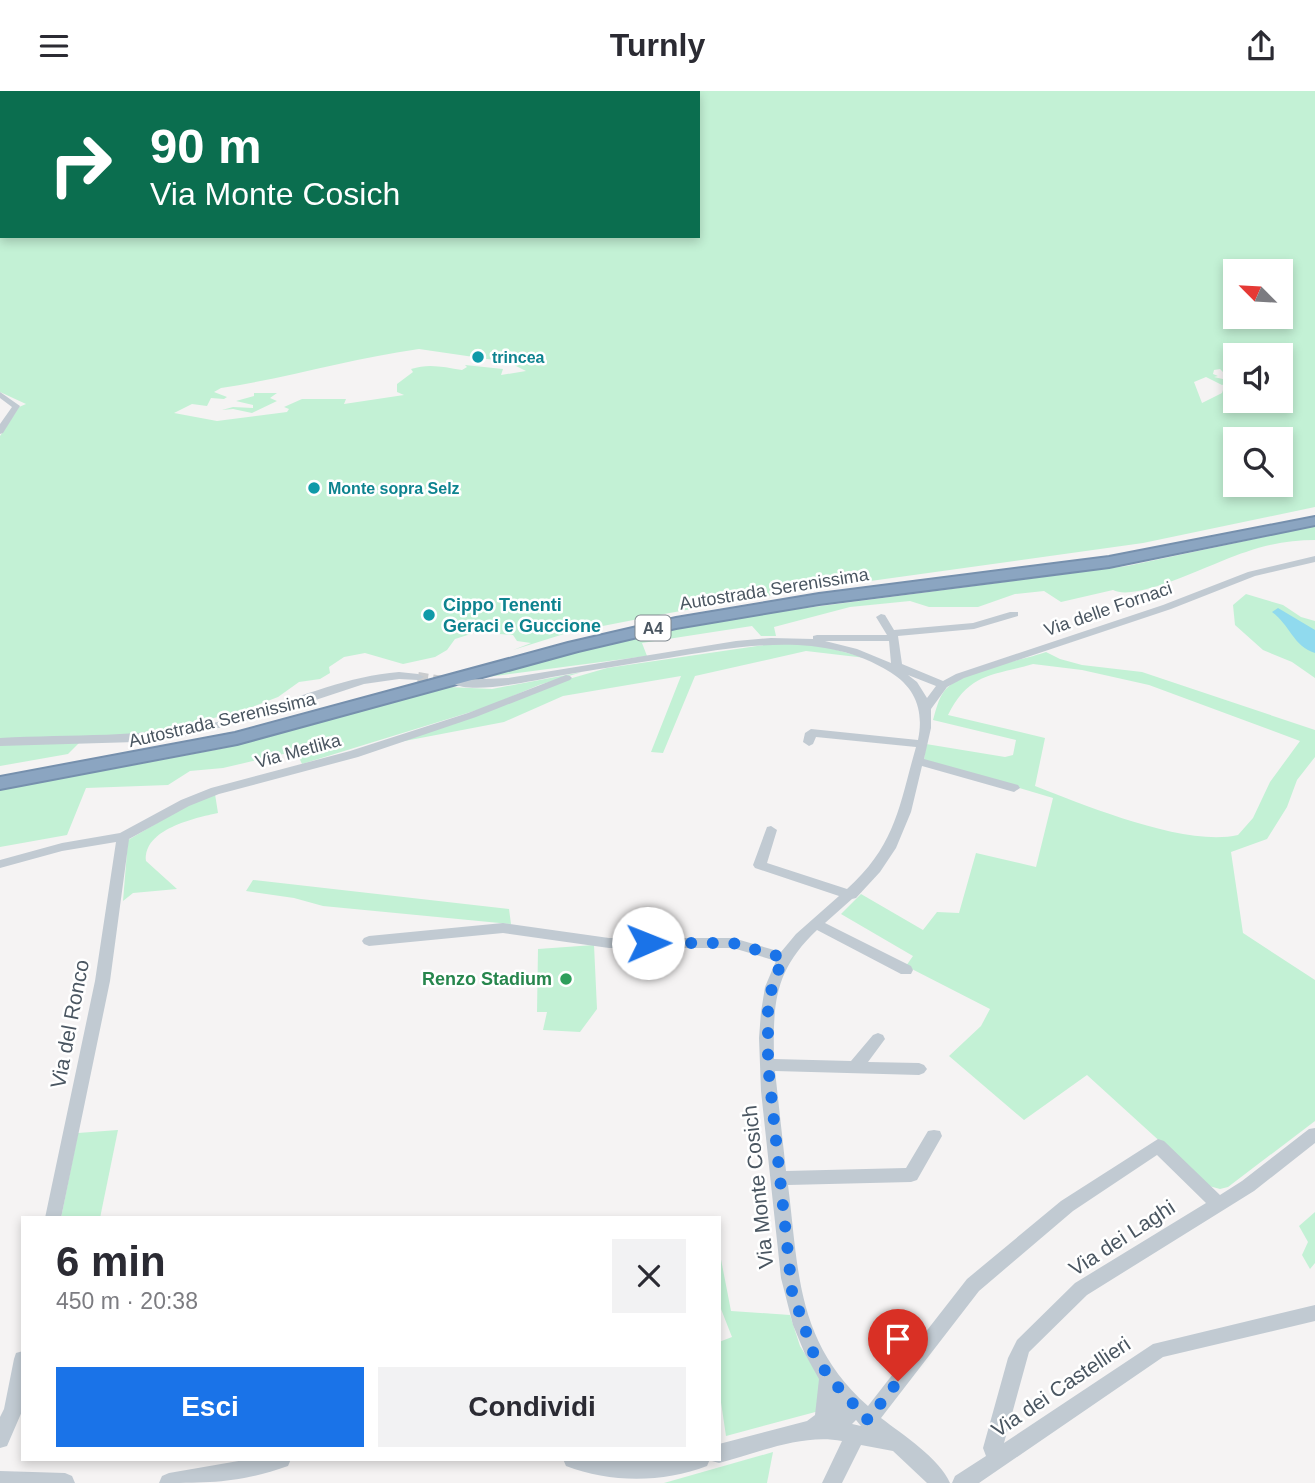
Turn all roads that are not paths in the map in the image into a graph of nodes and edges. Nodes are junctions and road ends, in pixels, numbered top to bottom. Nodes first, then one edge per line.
1 (0, 394) edge
2 (0, 431) edge
3 (1315, 514) edge
4 (1315, 520) edge
5 (1315, 559) edge
6 (1014, 614) dead end
7 (880, 617) dead end
8 (892, 636) junction
9 (799, 641) junction
10 (604, 665) junction
11 (418, 677) tunnel mouth
12 (459, 683) tunnel mouth
13 (943, 685) junction
14 (925, 709) junction
15 (0, 742) edge
16 (809, 742) dead end
17 (922, 744) junction
18 (917, 761) junction
19 (0, 775) edge
20 (0, 783) edge
21 (1014, 788) dead end
22 (771, 830) dead end
23 (123, 837) junction
24 (0, 864) edge
25 (851, 895) junction
26 (816, 925) junction
27 (369, 941) dead end
28 (784, 958) junction
29 (906, 970) dead end
30 (878, 1039) dead end
31 (768, 1065) junction
32 (855, 1067) junction
33 (919, 1069) dead end
34 (1315, 1134) edge
35 (934, 1136) dead end
36 (779, 1178) junction
37 (1219, 1204) junction
38 (53, 1216) edge
39 (1315, 1313) edge
40 (21, 1369) edge
41 (829, 1377) junction
42 (859, 1421) junction
43 (823, 1426) junction
44 (0, 1439) edge
45 (721, 1453) edge
46 (996, 1458) junction
47 (275, 1461) edge
48 (583, 1461) edge
49 (689, 1461) edge
50 (4, 1481) edge
51 (65, 1483) edge
52 (169, 1483) edge
53 (832, 1483) edge
54 (940, 1483) edge
55 (962, 1483) edge

1 - 2 street
3 - 19 highway, Autostrada Serenissima / A4
4 - 20 highway, Autostrada Serenissima / A4
5 - 13 street, Via delle Fornaci
6 - 8 street
7 - 8 street
8 - 9 street
8 - 13 street
9 - 10 street
9 - 14 street
10 - 12 street
10 - 23 street, Via Metlika
11 - 15 street
13 - 14 street, Via delle Fornaci
14 - 17 street, Via Monte Cosich
16 - 17 street
17 - 18 street, Via Monte Cosich
18 - 21 street
18 - 25 street, Via Monte Cosich
22 - 25 street
23 - 24 street, Via Metlika
23 - 38 street, Via del Ronco
25 - 26 street, Via Monte Cosich
26 - 28 street, Via Monte Cosich
26 - 29 street
27 - 28 street
28 - 31 street, Via Monte Cosich
30 - 32 street
31 - 32 street
31 - 36 street, Via Monte Cosich
32 - 33 street
34 - 37 street, Via dei Laghi
35 - 36 street
36 - 41 street, Via Monte Cosich
37 - 42 street
37 - 46 street, Via dei Laghi
39 - 46 street, Via dei Castellieri
40 - 44 street
41 - 42 street, Via Monte Cosich
41 - 43 street
42 - 43 street
42 - 53 street
42 - 54 street
43 - 45 street
46 - 55 street, Via dei Castellieri
47 - 52 street
48 - 49 street
50 - 51 street

